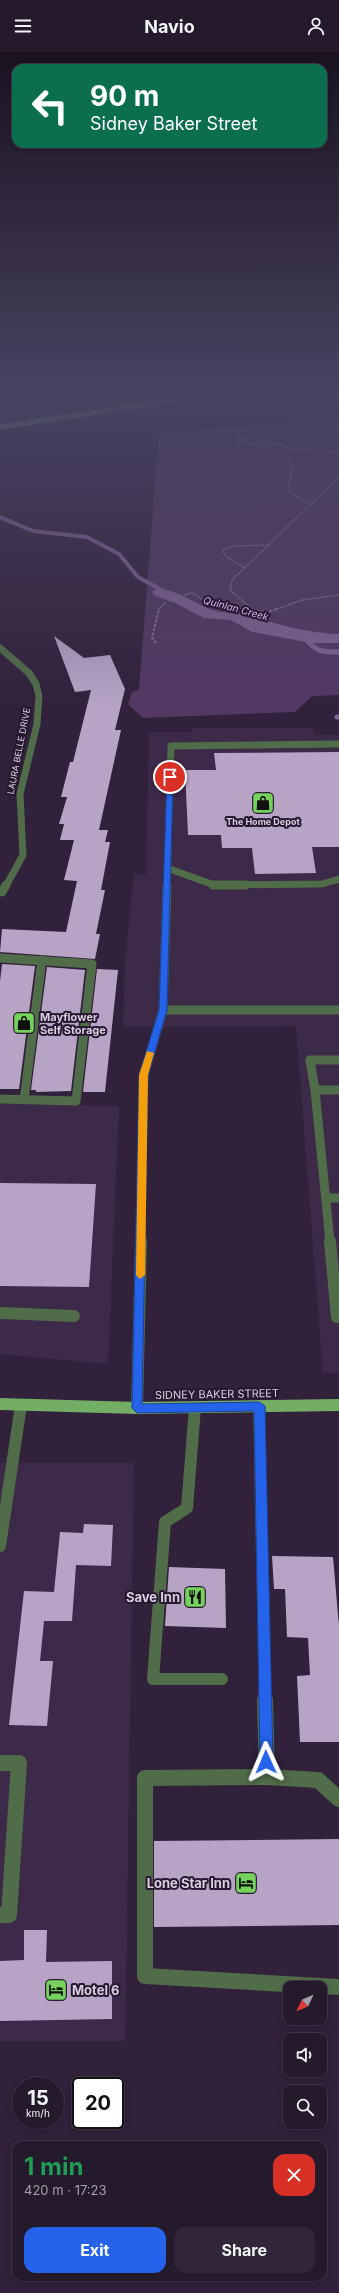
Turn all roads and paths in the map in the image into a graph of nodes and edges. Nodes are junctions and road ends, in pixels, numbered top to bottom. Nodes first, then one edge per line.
1 (302, 500) edge
2 (316, 500) edge
3 (311, 505) junction
4 (270, 545) junction
5 (245, 568) junction
6 (339, 595) edge
7 (169, 601) dead end
8 (166, 602) dead end
9 (252, 609) junction
10 (156, 643) dead end
11 (0, 648) edge
12 (339, 744) edge
13 (167, 868) junction
14 (339, 879) edge
15 (2, 892) dead end
16 (0, 958) edge
17 (42, 960) junction
18 (163, 1010) junction
19 (339, 1010) edge
20 (339, 1060) edge
21 (315, 1090) junction
22 (339, 1090) edge
23 (0, 1099) edge
24 (24, 1100) junction
25 (326, 1198) junction
26 (339, 1198) edge
27 (0, 1313) edge
28 (74, 1316) dead end
29 (339, 1317) edge
30 (0, 1404) edge
31 (21, 1405) junction
32 (339, 1405) edge
33 (259, 1406) junction
34 (137, 1408) junction
35 (195, 1408) junction
36 (0, 1546) edge
37 (222, 1679) dead end
38 (0, 1763) edge
39 (267, 1778) junction
40 (339, 1799) edge
41 (0, 1915) edge
42 (339, 1987) edge

1 - 3 path
2 - 3 path
3 - 4 path
4 - 5 path
4 - 5 path
5 - 9 path
6 - 9 path
7 - 9 path
8 - 10 path
11 - 15 street, LAURA BELLE DRIVE
12 - 13 street
13 - 14 street
13 - 18 street
16 - 17 street
17 - 24 street
17 - 24 street
18 - 19 street
18 - 34 street
20 - 21 street
21 - 22 street
21 - 25 street
23 - 24 street
25 - 26 street
25 - 29 street
27 - 28 street
30 - 31 main road, SIDNEY BAKER STREET
31 - 34 main road, SIDNEY BAKER STREET
31 - 36 street
32 - 33 main road, SIDNEY BAKER STREET
33 - 35 main road, SIDNEY BAKER STREET
33 - 39 street
34 - 35 main road, SIDNEY BAKER STREET
35 - 37 street
38 - 41 street
39 - 40 street
39 - 42 street

